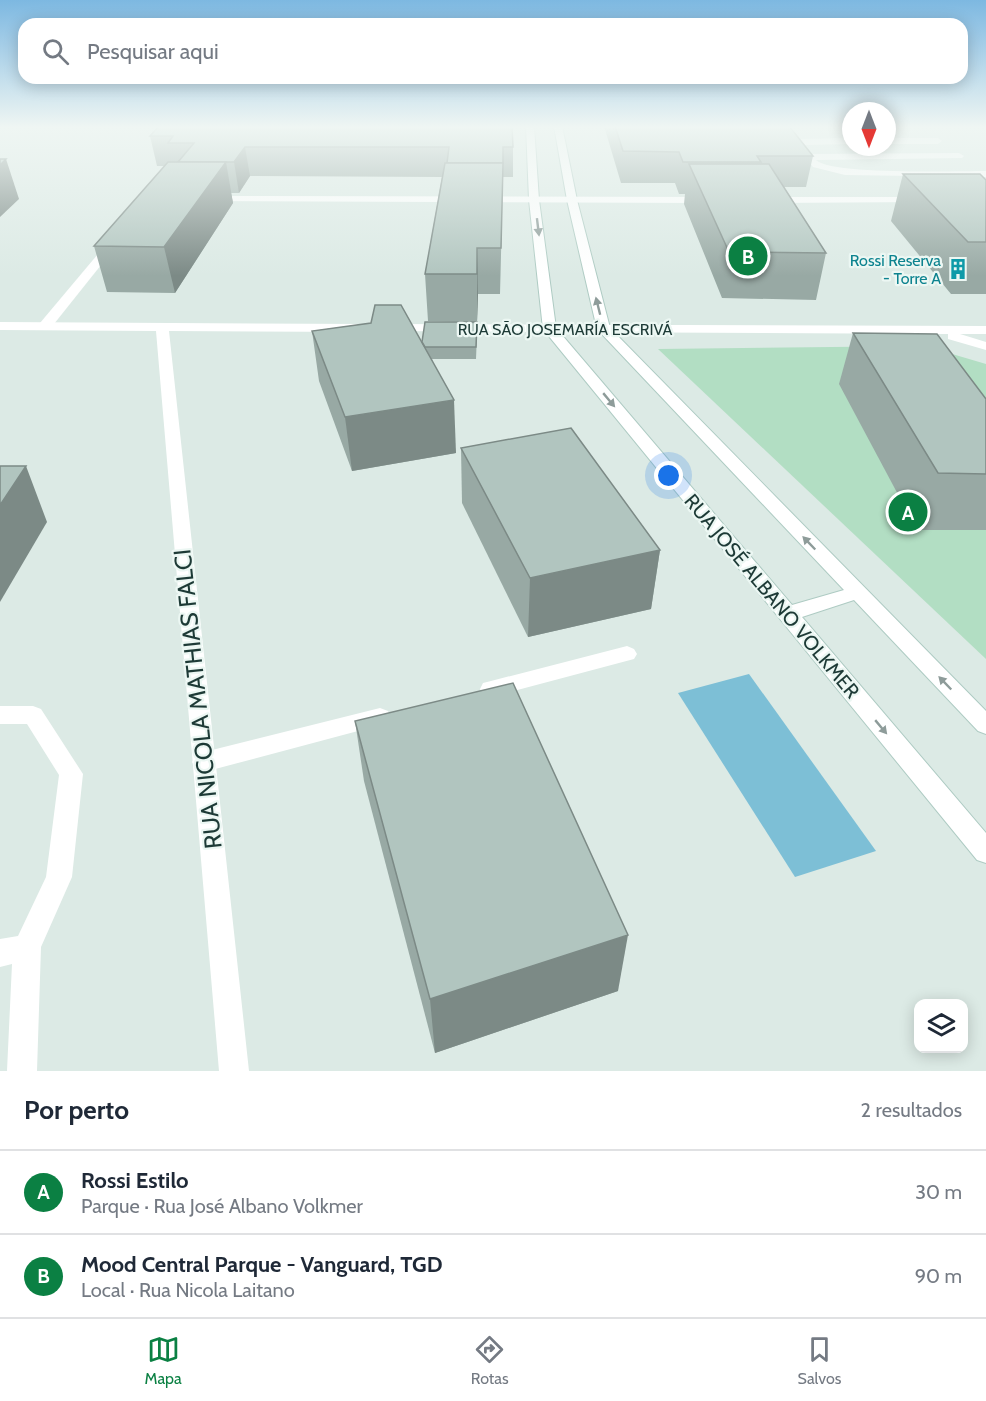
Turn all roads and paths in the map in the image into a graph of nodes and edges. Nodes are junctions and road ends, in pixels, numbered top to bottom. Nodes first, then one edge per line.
1 (533, 176) edge
2 (567, 176) edge
3 (194, 199) edge
4 (534, 200) junction
5 (572, 200) junction
6 (714, 200) edge
7 (761, 200) edge
8 (927, 200) edge
9 (107, 250) edge
10 (0, 326) edge
11 (45, 326) junction
12 (162, 326) junction
13 (550, 329) junction
14 (603, 329) junction
15 (931, 330) junction
16 (986, 330) edge
17 (986, 346) edge
18 (858, 592) junction
19 (787, 614) junction
20 (627, 654) dead end
21 (466, 695) edge
22 (397, 713) edge
23 (0, 715) edge
24 (986, 725) edge
25 (204, 762) junction
26 (986, 852) edge
27 (14, 950) edge
28 (22, 1071) edge
29 (234, 1071) edge

1 - 4 street
2 - 5 street
3 - 4 street
4 - 5 street
4 -> 13 street
5 - 6 street
14 -> 5 street
7 - 8 street
9 - 11 street
10 - 11 street, RUA SÃO JOSEMARÍA ESCRIVÁ
11 - 12 street, RUA SÃO JOSEMARÍA ESCRIVÁ
12 - 13 street, RUA SÃO JOSEMARÍA ESCRIVÁ
12 - 25 street, RUA NICOLA MATHIAS FALCI
13 - 14 street, RUA SÃO JOSEMARÍA ESCRIVÁ
13 -> 19 street, RUA JOSÉ ALBANO VOLKMER
14 - 15 street, RUA SÃO JOSEMARÍA ESCRIVÁ
18 -> 14 street
15 - 16 street, RUA SÃO JOSEMARÍA ESCRIVÁ
15 - 17 street
18 - 19 street
24 -> 18 street
19 -> 26 street, RUA JOSÉ ALBANO VOLKMER
20 - 21 street
22 - 25 street
23 - 27 street
25 - 29 street, RUA NICOLA MATHIAS FALCI
27 - 28 street

